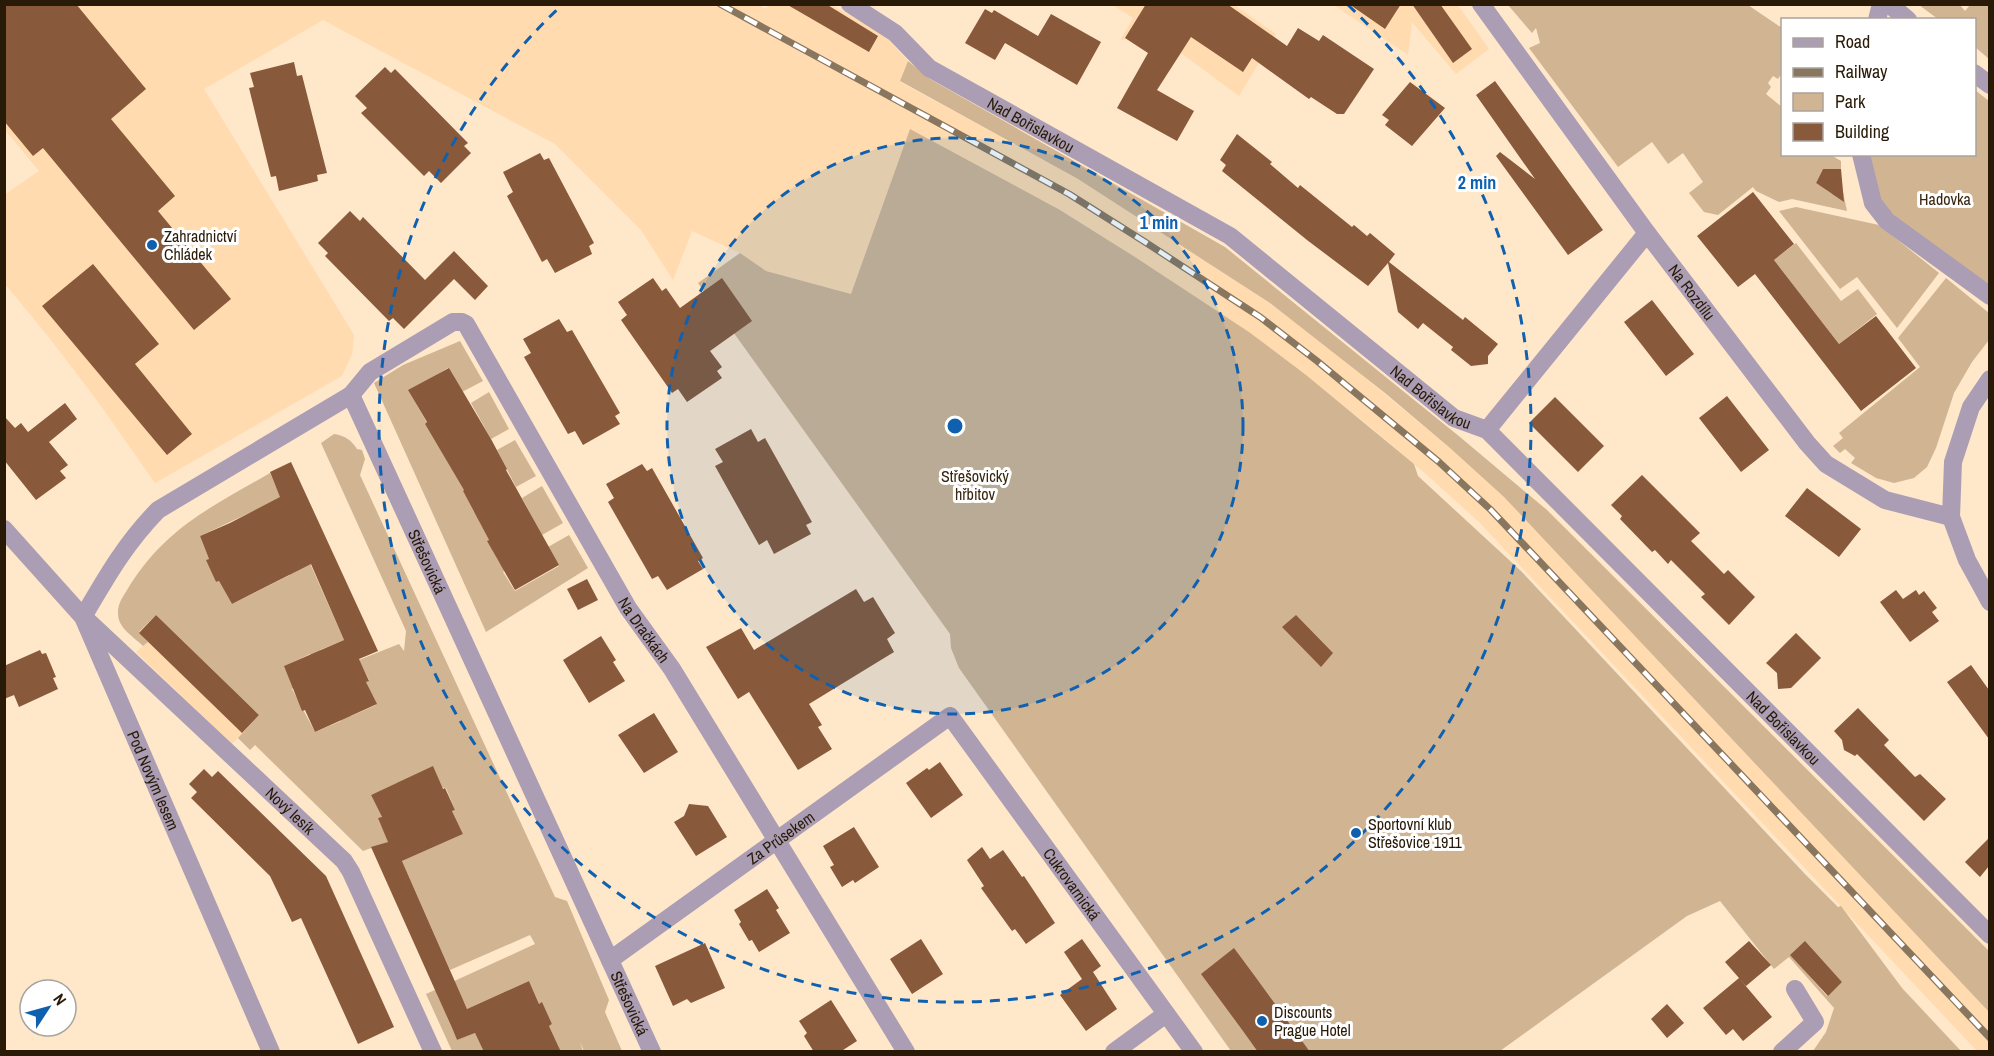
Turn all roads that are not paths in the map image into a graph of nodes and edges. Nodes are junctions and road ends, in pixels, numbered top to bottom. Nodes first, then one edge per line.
1 (850, 4) edge
2 (1480, 4) edge
3 (1889, 4) edge
4 (1906, 18) edge
5 (1976, 75) edge
6 (1989, 85) edge
7 (1861, 156) edge
8 (1647, 233) junction
9 (1989, 296) edge
10 (1989, 379) edge
11 (351, 395) junction
12 (1487, 430) junction
13 (1951, 517) junction
14 (4, 529) edge
15 (1989, 602) edge
16 (83, 617) junction
17 (950, 716) joint
18 (776, 842) junction
19 (1989, 935) edge
20 (610, 960) junction
21 (1794, 989) dead end
22 (1166, 1014) junction
23 (271, 1052) edge
24 (433, 1052) edge
25 (652, 1052) edge
26 (906, 1052) edge
27 (1114, 1052) edge
28 (1194, 1052) edge
29 (1782, 1052) edge

1 - 12 street, Nad Bořislavkou
2 - 8 street, Na Rozdílu
3 - 4 street
5 - 6 street
7 - 9 street
8 - 12 street
8 - 13 street, Na Rozdílu
10 - 13 street
11 - 16 street
11 - 18 street, Na Dračkách
11 - 20 street, Střešovická
12 - 19 street, Nad Bořislavkou
13 - 15 street
14 - 16 street, Pod Novým lesem
16 - 23 street, Pod Novým lesem
16 - 24 street, Nový lesík
17 - 18 street, Za Průsekem
17 - 22 street, Cukrovarnická
18 - 20 street, Za Průsekem
18 - 26 street, Na Dračkách
20 - 25 street, Střešovická
21 - 29 street
22 - 27 street
22 - 28 street, Cukrovarnická

